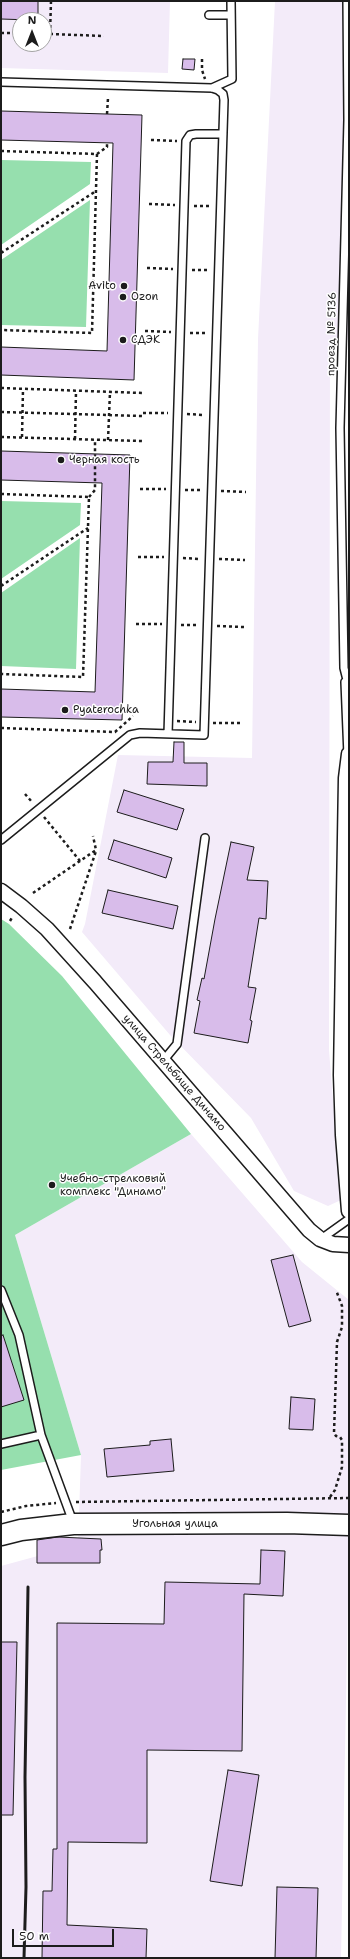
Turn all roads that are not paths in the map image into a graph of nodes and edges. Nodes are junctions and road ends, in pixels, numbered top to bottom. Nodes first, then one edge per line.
1 (231, 1) edge
2 (347, 1) edge
3 (209, 15) dead end
4 (231, 15) junction
5 (1, 82) edge
6 (212, 88) junction
7 (349, 120) edge
8 (223, 134) junction
9 (347, 670) edge
10 (349, 688) edge
11 (168, 734) junction
12 (348, 756) edge
13 (205, 838) dead end
14 (1, 840) edge
15 (1, 892) edge
16 (346, 981) edge
17 (345, 1028) edge
18 (164, 1061) junction
19 (349, 1211) edge
20 (349, 1219) edge
21 (320, 1239) junction
22 (349, 1245) edge
23 (1, 1290) edge
24 (40, 1435) junction
25 (1, 1444) edge
26 (73, 1524) junction
27 (349, 1525) edge
28 (1, 1535) edge

1 - 4 lane
2 - 7 lane, проезд № 5136
3 - 4 lane
4 - 6 lane
5 - 6 lane
6 - 8 lane
7 - 9 lane, проезд № 5136
8 - 11 lane
8 - 11 lane
9 - 10 lane, проезд № 5136
9 - 12 lane, проезд № 5136
11 - 14 lane
12 - 16 street
13 - 18 lane
15 - 18 street, улица Стрельбище Динамо
16 - 17 street
17 - 19 street
18 - 21 street, улица Стрельбище Динамо
20 - 21 lane
21 - 22 street, улица Стрельбище Динамо
23 - 24 lane
24 - 25 lane
24 - 26 lane
26 - 27 street, Угольная улица
26 - 28 street, Угольная улица

